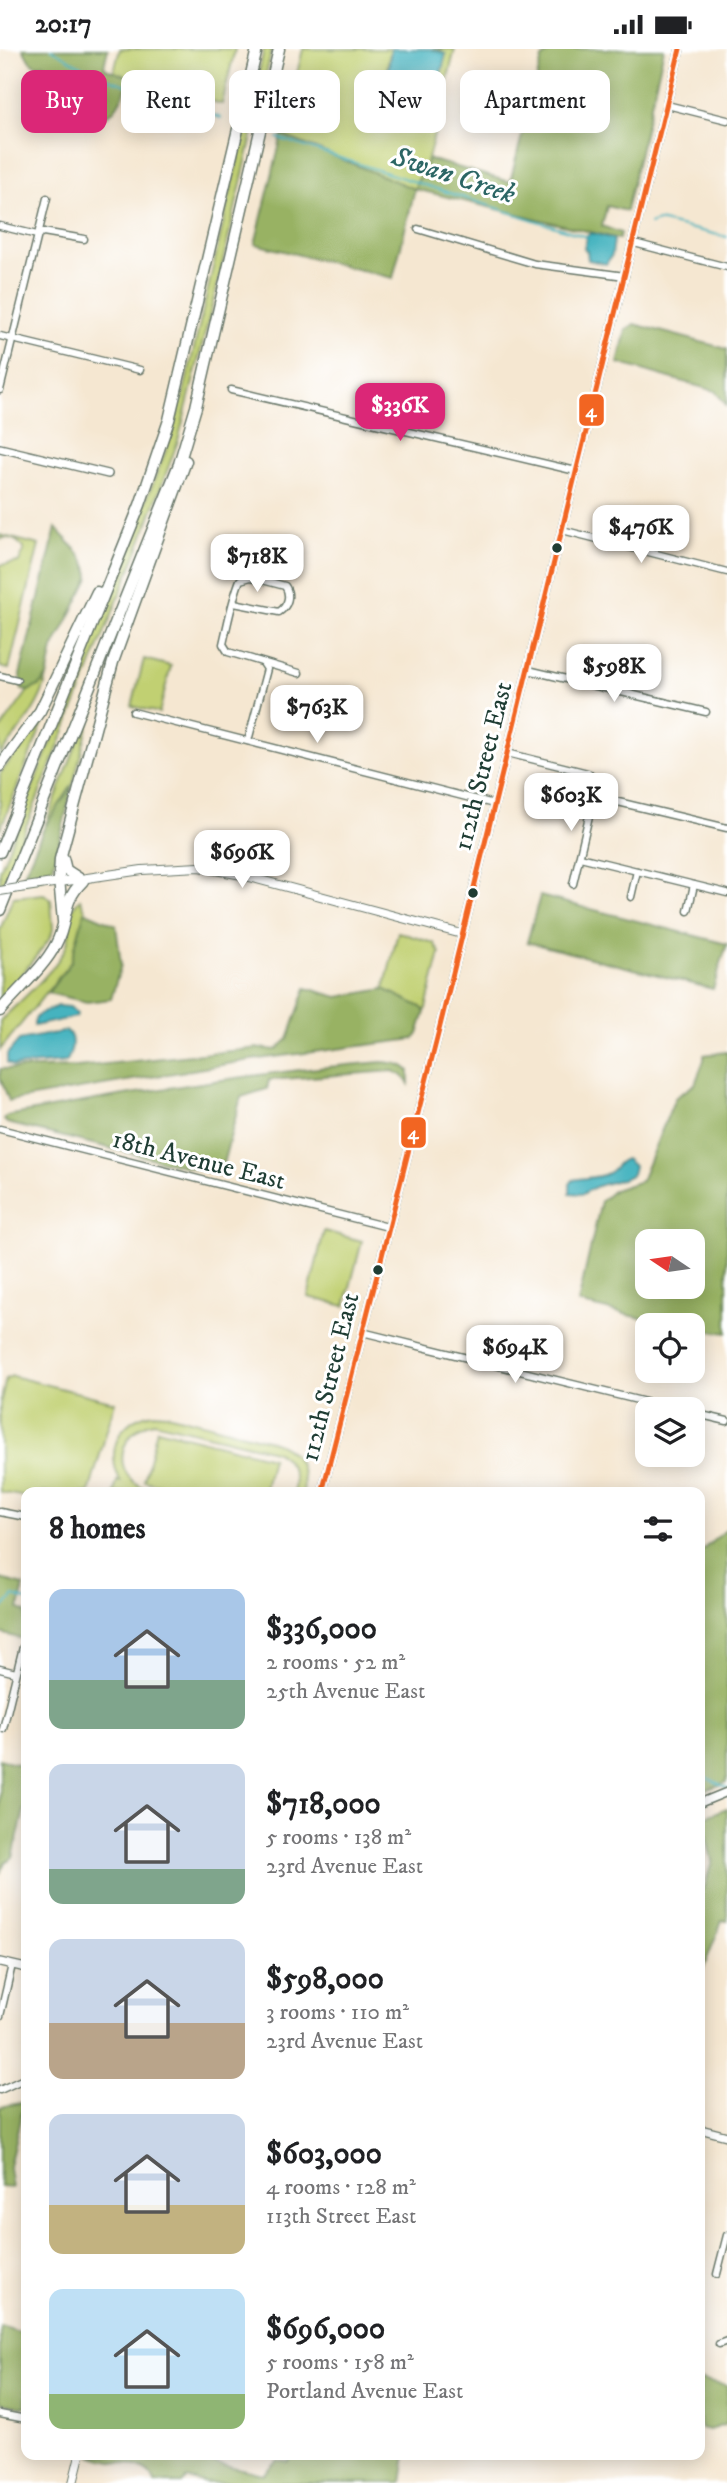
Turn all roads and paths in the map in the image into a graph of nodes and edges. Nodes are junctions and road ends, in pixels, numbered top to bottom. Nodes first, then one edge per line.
1 (257, 49) edge
2 (279, 49) edge
3 (680, 49) edge
4 (667, 105) junction
5 (727, 120) edge
6 (47, 198) dead end
7 (0, 226) edge
8 (418, 229) dead end
9 (37, 235) junction
10 (84, 239) dead end
11 (634, 243) junction
12 (727, 267) edge
13 (625, 276) junction
14 (0, 336) edge
15 (13, 339) junction
16 (140, 370) dead end
17 (0, 390) edge
18 (231, 390) dead end
19 (196, 407) junction
20 (0, 447) edge
21 (576, 471) junction
22 (108, 474) dead end
23 (140, 505) junction
24 (562, 530) junction
25 (727, 572) edge
26 (234, 603) junction
27 (263, 663) junction
28 (528, 670) junction
29 (299, 673) dead end
30 (0, 676) edge
31 (17, 680) dead end
32 (133, 712) dead end
33 (706, 712) dead end
34 (248, 741) junction
35 (507, 753) junction
36 (0, 766) edge
37 (593, 796) junction
38 (494, 804) junction
39 (727, 828) edge
40 (64, 841) junction
41 (0, 852) edge
42 (580, 857) junction
43 (637, 871) junction
44 (83, 881) junction
45 (59, 883) junction
46 (573, 884) dead end
47 (694, 884) junction
48 (0, 891) edge
49 (727, 893) edge
50 (631, 897) dead end
51 (0, 910) edge
52 (688, 911) dead end
53 (63, 921) junction
54 (462, 934) junction
55 (0, 1011) edge
56 (0, 1129) edge
57 (388, 1227) junction
58 (362, 1332) junction
59 (635, 1399) edge
60 (705, 1416) edge
61 (727, 1421) edge
62 (323, 1487) edge
63 (0, 1512) edge
64 (21, 1516) edge
65 (21, 1654) edge
66 (0, 1669) edge
67 (16, 1673) junction
68 (2, 1729) dead end
69 (727, 1792) edge
70 (705, 1801) edge
71 (0, 1962) edge
72 (12, 1965) junction
73 (21, 1967) edge
74 (0, 2016) edge
75 (21, 2080) edge
76 (0, 2090) edge
77 (705, 2130) edge
78 (727, 2136) edge
79 (727, 2235) edge
80 (726, 2244) edge
81 (717, 2274) dead end
82 (727, 2341) edge
83 (719, 2344) dead end
84 (0, 2413) edge
85 (21, 2418) edge
86 (79, 2460) edge
87 (73, 2483) edge

1 - 23 highway
2 - 19 highway
3 - 4 main road, 112th Street East
4 - 5 street
4 - 11 main road, 112th Street East
6 - 9 street
7 - 9 street
8 - 13 street
9 - 10 street
9 - 15 street
11 - 12 street
11 - 13 main road, 112th Street East
13 - 21 main road, 112th Street East
14 - 15 street
15 - 16 street
15 - 17 street
18 - 21 street
19 - 40 highway
19 - 51 highway
20 - 22 street
21 - 24 main road, 112th Street East
23 - 36 highway
23 - 41 highway
24 - 25 street
24 - 28 main road, 112th Street East
26 - 26 street
26 - 27 street
27 - 29 street
27 - 34 street
28 - 33 street
28 - 35 main road, 112th Street East
30 - 31 street
32 - 34 street
34 - 38 street
35 - 37 street
35 - 38 main road, 112th Street East
37 - 39 street
37 - 42 street
38 - 54 main road, 112th Street East
40 - 44 highway
40 - 45 highway
42 - 43 street
42 - 46 street
43 - 47 street
43 - 50 street
44 - 45 main road
44 - 53 highway
44 - 54 main road
45 - 48 main road, bridge
45 - 53 highway
47 - 49 street
47 - 52 street
53 - 55 highway
54 - 57 main road, 112th Street East
56 - 57 street, 18th Avenue East
57 - 58 main road, 112th Street East
58 - 59 street
58 - 62 main road, 112th Street East
60 - 61 street
63 - 64 street
65 - 67 street
66 - 67 street
67 - 68 street
69 - 70 street
71 - 72 street
72 - 73 street
72 - 74 street
75 - 76 street
77 - 78 street
79 - 80 street
80 - 81 street
82 - 83 street
84 - 85 street
86 - 87 main road

